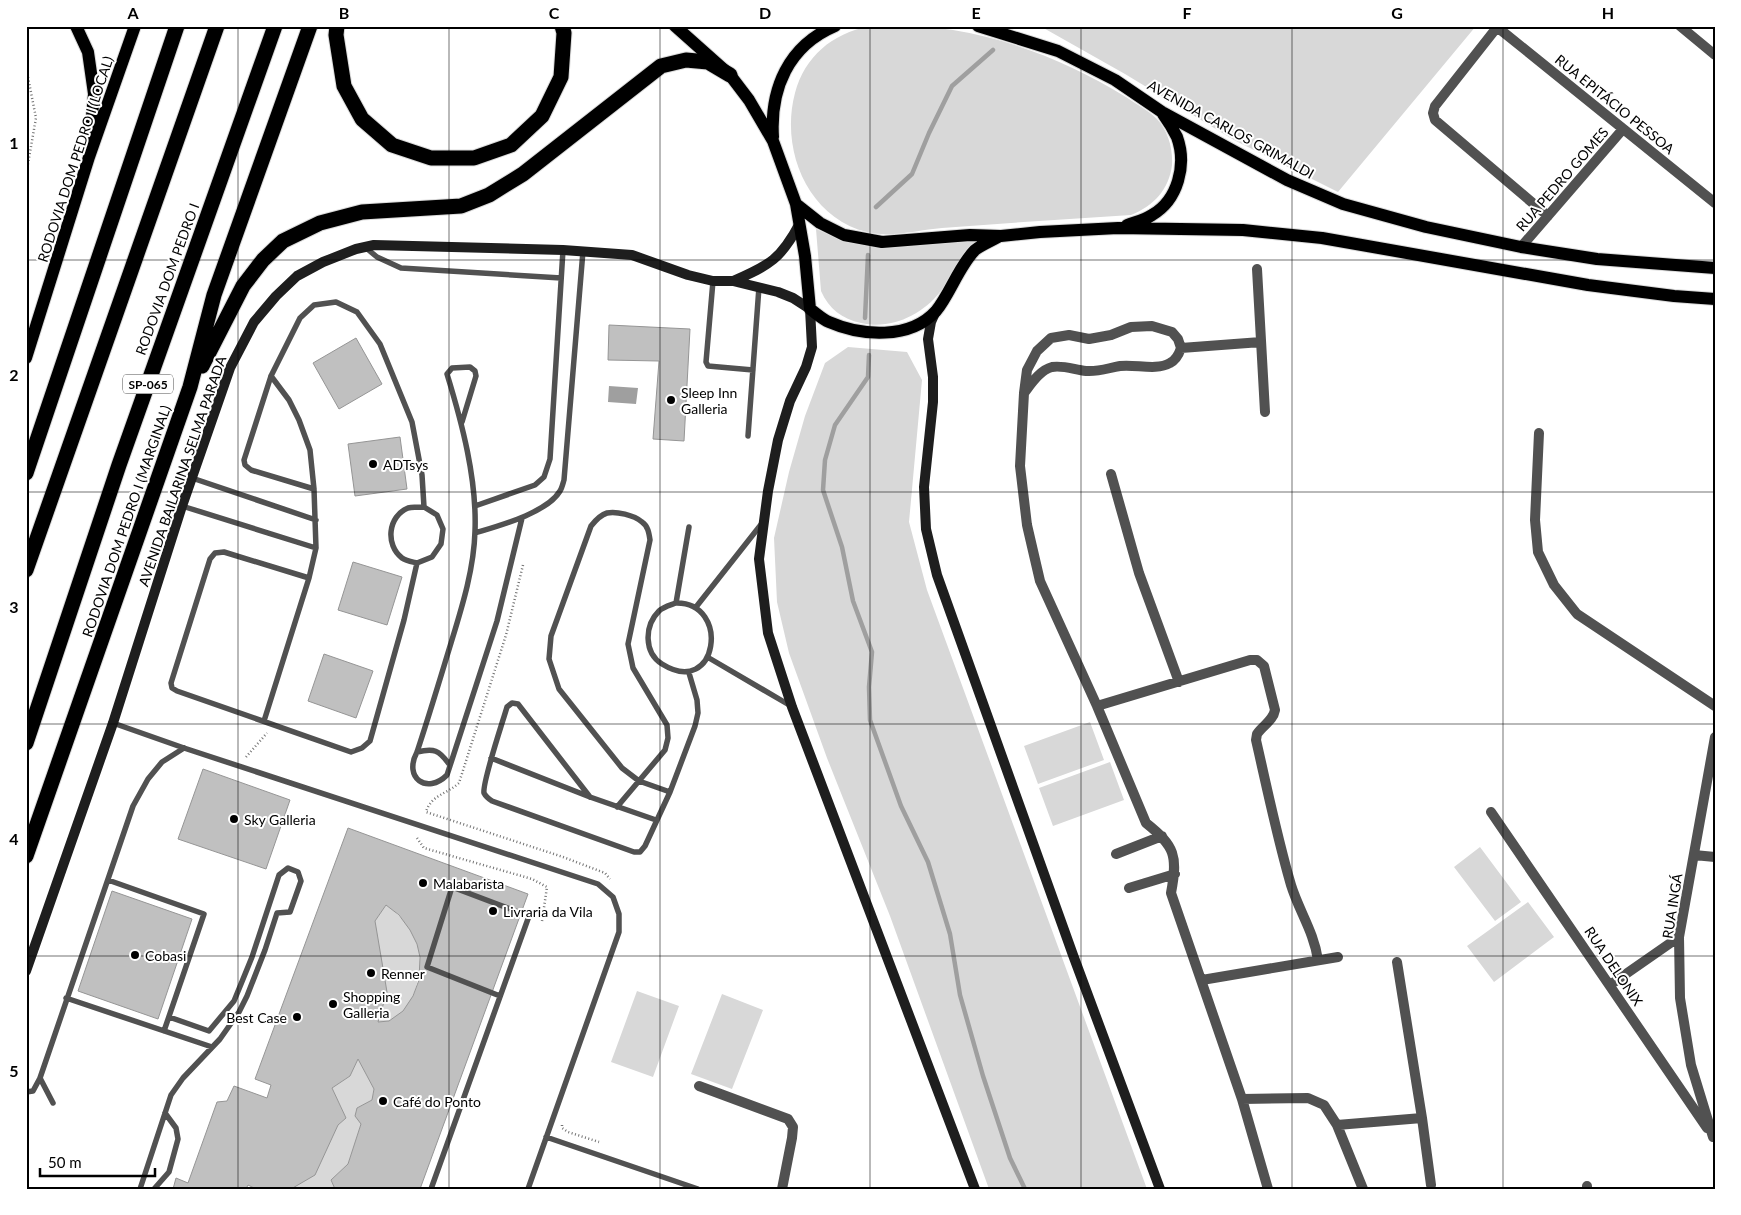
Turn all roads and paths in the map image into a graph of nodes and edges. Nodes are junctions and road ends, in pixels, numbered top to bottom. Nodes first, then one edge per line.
1 (76, 26) edge
2 (135, 26) edge
3 (177, 26) edge
4 (217, 26) edge
5 (275, 26) edge
6 (310, 26) edge
7 (337, 26) edge
8 (562, 26) edge
9 (675, 26) edge
10 (835, 26) edge
11 (978, 26) edge
12 (1680, 26) edge
13 (1498, 27) edge
14 (1715, 55) edge
15 (26, 66) edge
16 (730, 75) junction
17 (1162, 112) junction
18 (1624, 129) junction
19 (773, 142) junction
20 (89, 157) junction
21 (26, 175) edge
22 (1715, 203) edge
23 (796, 204) junction
24 (1548, 216) junction
25 (800, 223) junction
26 (1118, 228) junction
27 (1000, 236) junction
28 (365, 247) junction
29 (1521, 247) junction
30 (563, 250) junction
31 (584, 251) junction
32 (1715, 268) edge
33 (1257, 269) dead end
34 (561, 278) junction
35 (713, 281) junction
36 (733, 281) junction
37 (759, 287) junction
38 (1715, 299) edge
39 (810, 309) junction
40 (936, 310) junction
41 (1261, 342) junction
42 (1181, 348) junction
43 (26, 358) edge
44 (753, 370) junction
45 (270, 376) junction
46 (190, 387) junction
47 (1024, 393) junction
48 (1265, 412) dead end
49 (462, 422) junction
50 (1539, 434) dead end
51 (748, 436) dead end
52 (26, 473) edge
53 (1111, 474) dead end
54 (192, 478) junction
55 (314, 489) junction
56 (182, 506) junction
57 (475, 506) junction
58 (424, 507) junction
59 (522, 518) junction
60 (316, 520) junction
61 (764, 521) junction
62 (689, 527) dead end
63 (475, 533) junction
64 (316, 548) junction
65 (417, 563) junction
66 (26, 570) edge
67 (309, 578) junction
68 (676, 603) junction
69 (696, 607) junction
70 (709, 658) junction
71 (689, 673) junction
72 (1180, 682) junction
73 (1097, 706) junction
74 (1715, 706) edge
75 (792, 707) junction
76 (264, 721) junction
77 (113, 723) junction
78 (274, 726) junction
79 (1715, 737) edge
80 (26, 743) edge
81 (184, 748) junction
82 (417, 752) junction
83 (491, 758) junction
84 (449, 764) junction
85 (238, 765) junction
86 (639, 781) junction
87 (670, 792) junction
88 (590, 797) junction
89 (618, 807) junction
90 (426, 812) dead end
91 (1491, 812) dead end
92 (656, 820) junction
93 (459, 822) dead end
94 (1162, 836) junction
95 (417, 838) dead end
96 (1116, 854) dead end
97 (1694, 855) junction
98 (26, 856) edge
99 (1715, 857) edge
100 (1175, 874) junction
101 (108, 880) junction
102 (1129, 888) dead end
103 (542, 921) dead end
104 (1679, 937) junction
105 (1338, 956) dead end
106 (1318, 960) junction
107 (1397, 962) dead end
108 (26, 972) edge
109 (1202, 980) junction
110 (1610, 985) junction
111 (500, 996) junction
112 (66, 998) junction
113 (169, 1017) junction
114 (164, 1031) junction
115 (212, 1047) junction
116 (40, 1078) junction
117 (699, 1086) dead end
118 (26, 1092) edge
119 (1242, 1099) junction
120 (53, 1103) dead end
121 (165, 1113) junction
122 (1422, 1118) junction
123 (1337, 1125) junction
124 (546, 1137) junction
125 (1714, 1138) edge
126 (1431, 1185) dead end
127 (140, 1189) edge
128 (154, 1189) edge
129 (432, 1189) edge
130 (528, 1189) edge
131 (698, 1189) edge
132 (782, 1189) edge
133 (975, 1189) edge
134 (1160, 1189) edge
135 (1268, 1189) edge
136 (1363, 1189) edge

1 - 20 main road
2 - 20 main road, RODOVIA DOM PEDRO I (LOCAL)
3 - 52 highway
4 - 66 highway
5 - 80 highway, RODOVIA DOM PEDRO I / SP-065
6 - 46 highway, RODOVIA DOM PEDRO I (MARGINAL) / SP-065
7 - 8 highway
9 - 16 main road
10 - 19 main road
11 - 17 main road, AVENIDA CARLOS GRIMALDI
12 - 14 street
13 - 18 street, RUA EPITÁCIO PESSOA
13 - 24 street
15 - 21 path
16 - 19 main road
16 - 46 highway
17 - 26 main road
17 - 29 main road, AVENIDA CARLOS GRIMALDI
18 - 22 street, RUA EPITÁCIO PESSOA
18 - 24 street, RUA PEDRO GOMES
19 - 23 main road
20 - 43 main road, RODOVIA DOM PEDRO I (LOCAL)
23 - 25 main road
23 - 27 main road
24 - 29 street, RUA PEDRO GOMES
25 - 36 street, AVENIDA BAILARINA SELMA PARADA
25 - 39 main road
26 - 27 main road
26 - 38 main road
27 - 40 main road
28 - 30 street, AVENIDA BAILARINA SELMA PARADA
28 - 34 lane
28 - 54 street, AVENIDA BAILARINA SELMA PARADA
29 - 32 main road, AVENIDA CARLOS GRIMALDI
30 - 31 street, AVENIDA BAILARINA SELMA PARADA
30 - 34 lane
31 - 35 street, AVENIDA BAILARINA SELMA PARADA
31 - 59 lane
33 - 41 street
34 - 57 lane
35 - 36 street, AVENIDA BAILARINA SELMA PARADA
35 - 44 lane
36 - 37 street, AVENIDA BAILARINA SELMA PARADA
37 - 39 street, AVENIDA BAILARINA SELMA PARADA
37 - 44 lane
39 - 40 main road
39 - 61 street
40 - 134 street
41 - 42 street
41 - 48 street
42 - 47 street
42 - 47 street
44 - 51 lane
45 - 55 lane
45 - 55 lane
45 - 58 lane
46 - 98 highway, RODOVIA DOM PEDRO I (MARGINAL) / SP-065
47 - 73 street
49 - 49 lane
49 - 57 lane
50 - 74 street
53 - 72 street
54 - 56 street, AVENIDA BAILARINA SELMA PARADA
54 - 60 lane
55 - 60 lane
56 - 64 lane
56 - 77 street, AVENIDA BAILARINA SELMA PARADA
57 - 63 lane
58 - 65 lane
58 - 65 lane
59 - 63 lane
59 - 84 lane
60 - 64 lane
61 - 69 lane
61 - 75 street
62 - 68 lane
63 - 82 lane
64 - 67 lane
65 - 78 lane
67 - 76 lane
67 - 76 lane
68 - 69 lane
68 - 71 lane
69 - 70 lane
70 - 71 lane
70 - 75 lane
71 - 87 lane
72 - 73 street
72 - 106 street
73 - 94 street
75 - 133 street
76 - 78 lane
77 - 81 lane
77 - 108 street, AVENIDA BAILARINA SELMA PARADA
78 - 85 path
79 - 97 street, RUA INGÁ
81 - 85 lane
81 - 101 lane
82 - 84 lane
82 - 84 lane
83 - 88 lane
83 - 88 lane
83 - 92 lane
85 - 124 lane
86 - 86 lane
86 - 87 lane
86 - 89 lane
87 - 92 lane
88 - 89 lane
89 - 92 lane
90 - 93 path
91 - 110 street, RUA DELONIX
94 - 96 street
94 - 100 street
95 - 103 path
97 - 99 street
97 - 104 street, RUA INGÁ
100 - 102 street
100 - 109 street
101 - 112 lane
101 - 113 lane
104 - 110 street
104 - 125 street, RUA INGÁ
105 - 106 street
106 - 109 street
107 - 122 street
109 - 119 street
110 - 125 street, RUA DELONIX
111 - 111 lane
111 - 129 lane
112 - 114 lane
112 - 116 lane
113 - 114 lane
113 - 115 lane
114 - 115 lane
115 - 121 lane
116 - 118 lane
116 - 120 lane
117 - 132 street
119 - 123 street
119 - 135 street
121 - 127 lane
121 - 128 lane
122 - 123 street
122 - 126 street
123 - 136 street
124 - 130 lane
124 - 131 lane

